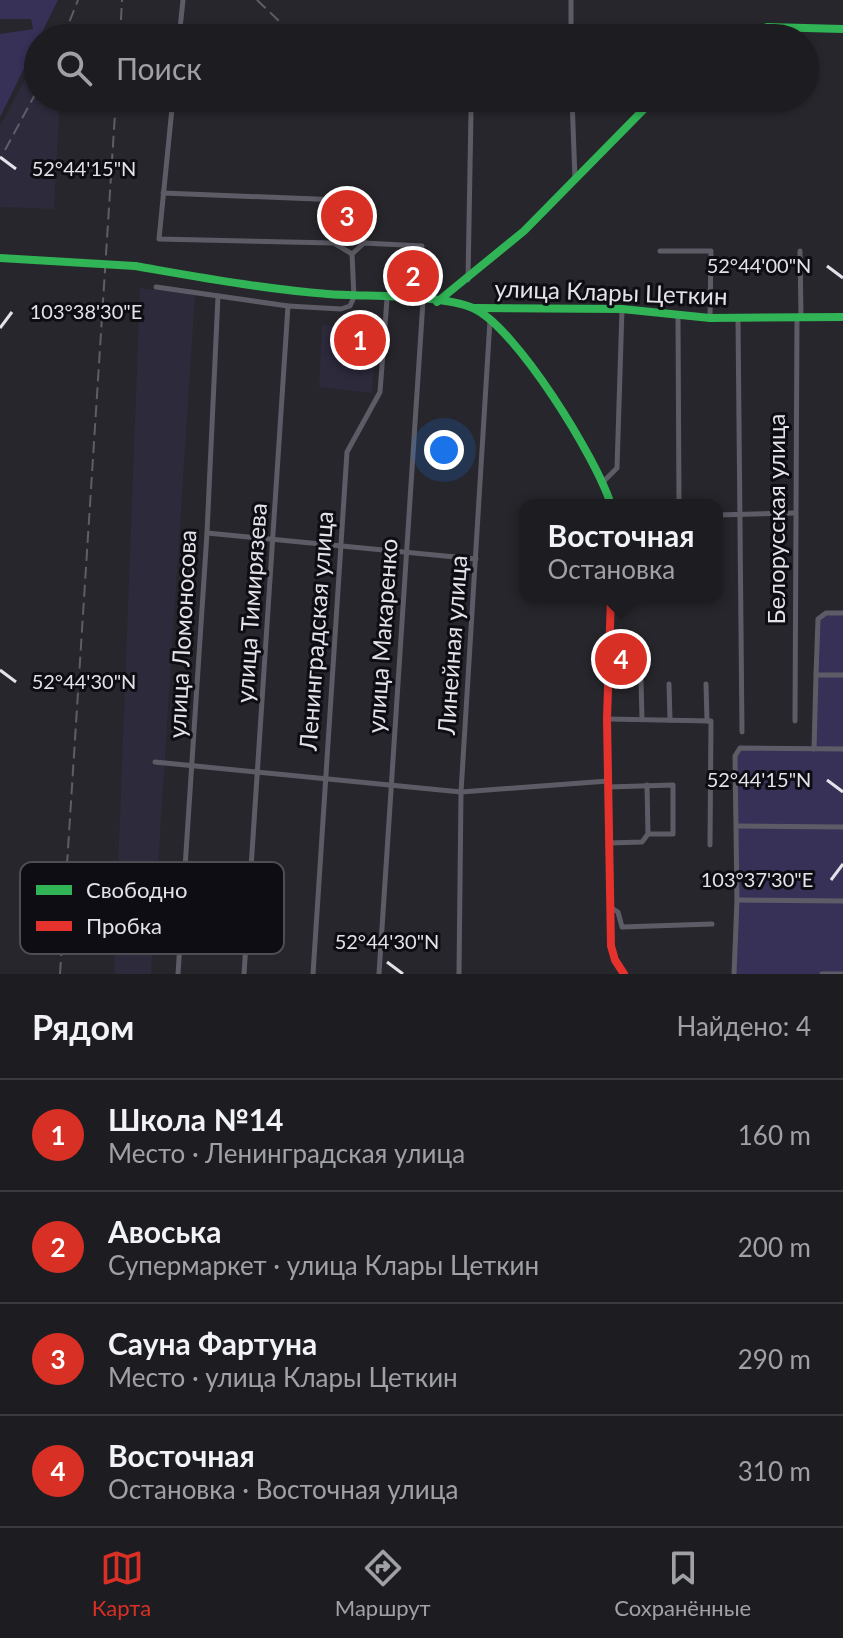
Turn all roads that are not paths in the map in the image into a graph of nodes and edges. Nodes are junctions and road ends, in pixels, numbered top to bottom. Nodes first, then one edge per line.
1 (183, 0) edge
2 (571, 0) edge
3 (180, 24) edge
4 (571, 24) edge
5 (819, 27) edge
6 (843, 29) edge
7 (172, 112) edge
8 (471, 112) dead end
9 (573, 112) edge
10 (641, 112) edge
11 (575, 180) junction
12 (163, 193) junction
13 (364, 243) junction
14 (422, 246) dead end
15 (660, 251) dead end
16 (800, 251) dead end
17 (352, 254) junction
18 (0, 258) edge
19 (468, 281) junction
20 (156, 287) dead end
21 (218, 296) junction
22 (354, 297) junction
23 (387, 299) junction
24 (423, 301) junction
25 (437, 302) junction
26 (288, 306) junction
27 (474, 308) junction
28 (622, 309) junction
29 (678, 316) junction
30 (799, 317) junction
31 (843, 317) edge
32 (710, 318) junction
33 (738, 318) junction
34 (490, 319) junction
35 (604, 481) junction
36 (609, 499) edge
37 (679, 499) edge
38 (795, 513) junction
39 (723, 515) edge
40 (739, 515) junction
41 (207, 533) junction
42 (274, 540) junction
43 (341, 546) junction
44 (407, 552) junction
45 (476, 559) junction
46 (611, 603) edge
47 (843, 613) edge
48 (816, 675) junction
49 (843, 675) edge
50 (641, 680) dead end
51 (669, 684) dead end
52 (706, 684) dead end
53 (607, 719) junction
54 (642, 719) junction
55 (670, 720) junction
56 (707, 721) junction
57 (795, 721) dead end
58 (742, 732) dead end
59 (814, 749) junction
60 (843, 749) edge
61 (155, 762) dead end
62 (193, 766) junction
63 (259, 773) junction
64 (325, 779) junction
65 (608, 784) junction
66 (391, 785) junction
67 (647, 785) junction
68 (461, 792) junction
69 (737, 826) junction
70 (843, 827) edge
71 (648, 834) junction
72 (609, 843) junction
73 (710, 845) dead end
74 (186, 862) edge
75 (252, 862) edge
76 (737, 900) junction
77 (843, 901) edge
78 (610, 907) junction
79 (712, 924) dead end
80 (179, 954) edge
81 (245, 954) edge
82 (178, 974) edge
83 (244, 974) edge
84 (313, 974) edge
85 (379, 974) edge
86 (459, 974) edge
87 (624, 974) edge
88 (734, 974) edge
89 (822, 974) edge
90 (843, 974) edge

1 - 3 street
2 - 4 street
5 - 6 street
7 - 12 street
8 - 19 street, улица Клары Цеткин
9 - 11 street
10 - 11 street
11 - 19 street
12 - 13 street
12 - 17 street
13 - 14 street
13 - 17 street
15 - 32 street
16 - 30 street, Белорусская улица
17 - 22 street
18 - 22 street, bridge
19 - 25 street
20 - 21 street
21 - 26 street
21 - 41 street, улица Ломоносова
22 - 23 street
22 - 26 street
23 - 24 street
23 - 43 street, Ленинградская улица
24 - 25 street
24 - 44 street, улица Макаренко
25 - 27 street, улица Клары Цеткин
26 - 42 street, улица Тимирязева
27 - 28 street, улица Клары Цеткин
27 - 34 street
28 - 29 street, улица Клары Цеткин
28 - 35 street
29 - 32 street, улица Клары Цеткин
29 - 37 street
30 - 31 street, улица Клары Цеткин
30 - 33 street, улица Клары Цеткин
30 - 38 street, Белорусская улица
32 - 33 street, улица Клары Цеткин
33 - 40 street
34 - 35 street
34 - 45 street, Линейная улица
35 - 36 street
38 - 40 street
38 - 57 street, Белорусская улица
39 - 40 street
40 - 58 street
41 - 42 street
41 - 62 street, улица Ломоносова
42 - 43 street
42 - 63 street, улица Тимирязева
43 - 44 street
43 - 64 street, Ленинградская улица
44 - 45 street
44 - 66 street, улица Макаренко
45 - 68 street, Линейная улица
46 - 53 street
47 - 48 street
48 - 49 street
48 - 59 street
50 - 54 street
51 - 55 street
52 - 56 street
53 - 54 street
53 - 65 street
54 - 55 street
55 - 56 street
56 - 73 street
59 - 60 street
59 - 69 street
61 - 62 street
62 - 63 street
62 - 74 street, улица Ломоносова
63 - 64 street
63 - 75 street, улица Тимирязева
64 - 66 street
64 - 84 street, Ленинградская улица
65 - 67 street
65 - 68 street
65 - 72 street
66 - 68 street
66 - 85 street, улица Макаренко
67 - 71 street
67 - 71 street
68 - 86 street, Линейная улица
69 - 70 street
69 - 76 street
71 - 72 street
72 - 78 street
76 - 77 street
76 - 88 street
78 - 79 street
78 - 87 street
80 - 82 street, улица Ломоносова
81 - 83 street, улица Тимирязева
89 - 90 street

